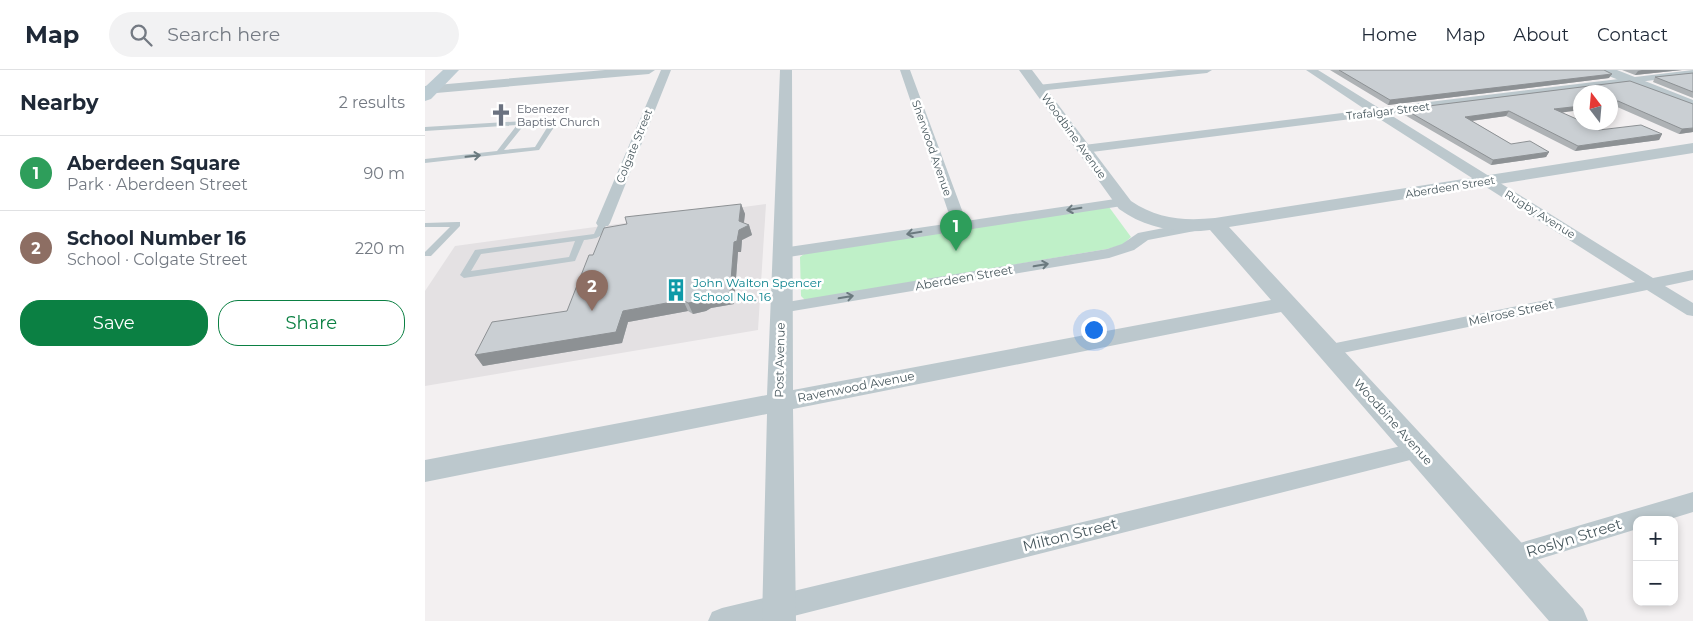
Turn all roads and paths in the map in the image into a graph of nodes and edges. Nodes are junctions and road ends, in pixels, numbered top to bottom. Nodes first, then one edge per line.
1 (452, 70) edge
2 (649, 70) edge
3 (666, 70) edge
4 (786, 70) edge
5 (905, 70) edge
6 (1025, 70) edge
7 (1207, 70) edge
8 (1311, 70) edge
9 (1606, 70) edge
10 (1693, 72) edge
11 (1630, 80) junction
12 (1038, 88) junction
13 (427, 92) edge
14 (1693, 105) edge
15 (1378, 112) junction
16 (521, 124) junction
17 (425, 129) edge
18 (1693, 148) edge
19 (1084, 149) junction
20 (499, 153) junction
21 (425, 161) edge
22 (1488, 181) junction
23 (1124, 203) junction
24 (1211, 224) junction
25 (425, 225) edge
26 (960, 226) junction
27 (605, 229) junction
28 (597, 236) junction
29 (1143, 236) junction
30 (581, 238) junction
31 (782, 253) junction
32 (428, 254) dead end
33 (1693, 275) edge
34 (1651, 284) junction
35 (1287, 304) junction
36 (781, 308) junction
37 (1693, 311) edge
38 (1328, 350) junction
39 (779, 401) junction
40 (1418, 450) junction
41 (425, 471) edge
42 (1693, 502) edge
43 (1513, 556) junction
44 (779, 614) edge
45 (721, 621) edge
46 (1571, 621) edge

1 - 13 main road
2 - 13 street
3 - 27 street, Colgate Street
4 - 31 street, Post Avenue
5 - 26 street, Sherwood Avenue
6 - 12 street, Woodbine Avenue
7 - 12 street
8 - 15 street, Rugby Avenue
9 - 11 street
10 - 11 street, Trafalgar Street
11 - 14 street
11 - 15 street, Trafalgar Street
12 - 19 street, Woodbine Avenue
15 - 19 street, Trafalgar Street
15 - 22 street, Rugby Avenue
16 - 17 lane
16 - 20 lane
16 - 20 lane
18 - 22 street, Aberdeen Street
19 - 23 street, Woodbine Avenue
21 -> 20 lane
22 - 24 street, Aberdeen Street
22 - 34 street, Rugby Avenue
23 - 24 street, Aberdeen Street
23 -> 26 street
23 - 29 street
24 - 29 street, Aberdeen Street
24 - 35 street, Woodbine Avenue
25 - 32 lane
26 -> 31 street
27 - 28 lane
27 - 28 lane
28 - 30 lane
36 -> 29 street, Aberdeen Street
30 - 30 lane
31 - 36 street, Post Avenue
33 - 34 street, Melrose Street
34 - 37 street, Rugby Avenue
34 - 38 street, Melrose Street
35 - 38 street, Woodbine Avenue
35 - 39 street, Ravenwood Avenue
36 - 39 street, Post Avenue
38 - 40 street, Woodbine Avenue
39 - 41 street, Ravenwood Avenue
39 - 44 street, Post Avenue
40 - 43 street, Woodbine Avenue
40 - 44 street, Milton Street
42 - 43 street, Roslyn Street
43 - 46 street, Woodbine Avenue
44 - 45 street, Milton Street

